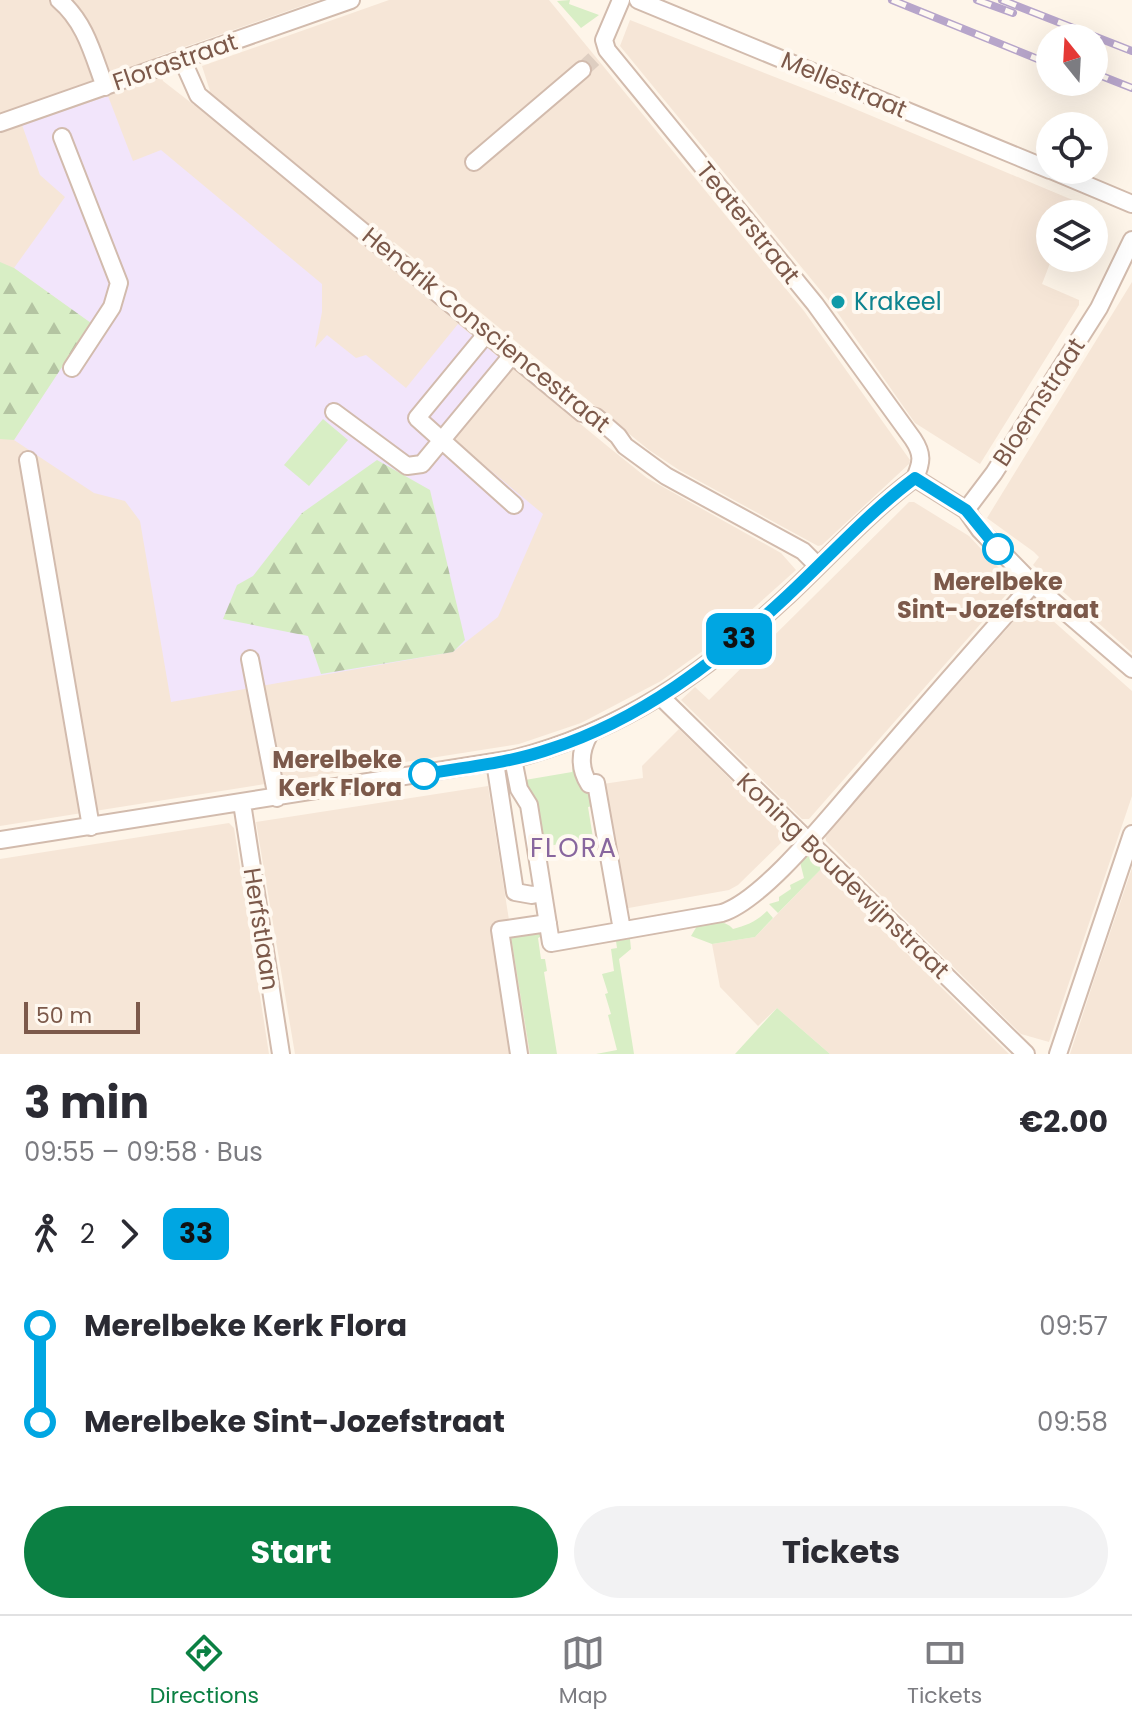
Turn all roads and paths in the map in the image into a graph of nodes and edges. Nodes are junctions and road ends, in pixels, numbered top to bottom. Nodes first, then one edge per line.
1 (59, 0) edge
2 (351, 0) edge
3 (621, 0) edge
4 (638, 0) edge
5 (182, 59) junction
6 (582, 70) tunnel mouth
7 (105, 87) junction
8 (0, 123) edge
9 (62, 137) dead end
10 (474, 162) dead end
11 (1036, 164) edge
12 (1086, 184) edge
13 (1132, 204) edge
14 (1132, 240) edge
15 (487, 333) junction
16 (513, 354) junction
17 (72, 368) dead end
18 (334, 412) dead end
19 (442, 439) junction
20 (28, 460) dead end
21 (915, 478) junction
22 (514, 505) dead end
23 (966, 510) junction
24 (818, 566) junction
25 (1033, 584) junction
26 (250, 659) dead end
27 (1132, 669) edge
28 (661, 697) junction
29 (589, 735) junction
30 (513, 759) junction
31 (495, 762) junction
32 (277, 798) junction
33 (242, 803) junction
34 (91, 827) junction
35 (1132, 834) edge
36 (0, 840) edge
37 (808, 840) junction
38 (543, 893) junction
39 (548, 923) junction
40 (627, 929) junction
41 (281, 1054) edge
42 (519, 1054) edge
43 (1026, 1054) edge
44 (1058, 1054) edge

1 - 7 street
2 - 5 street, Florastraat
3 - 21 street, Teaterstraat
4 - 11 street, Mellestraat
5 - 7 street, Florastraat
5 - 15 street, Hendrik Consciencestraat
6 - 10 street
7 - 8 street, Florastraat
9 - 17 street
12 - 13 street, Mellestraat
14 - 23 street, Bloemstraat
15 - 16 street, Hendrik Consciencestraat
15 - 19 street
16 - 19 street
16 - 24 street, Hendrik Consciencestraat
18 - 19 street
19 - 22 street
20 - 34 street
21 - 23 street
21 - 24 street
23 - 25 street
24 - 28 street
25 - 27 street
25 - 37 street
26 - 32 street
28 - 29 street
28 - 37 street, Koning Boudewijnstraat
29 - 30 street
29 - 40 street
30 - 31 street
30 - 38 street
31 - 32 street
31 - 38 street
32 - 33 street
33 - 34 street
33 - 41 street, Herfstlaan
34 - 36 street
35 - 44 street
37 - 40 street
37 - 43 street, Koning Boudewijnstraat
38 - 39 street
39 - 40 street
39 - 42 street

